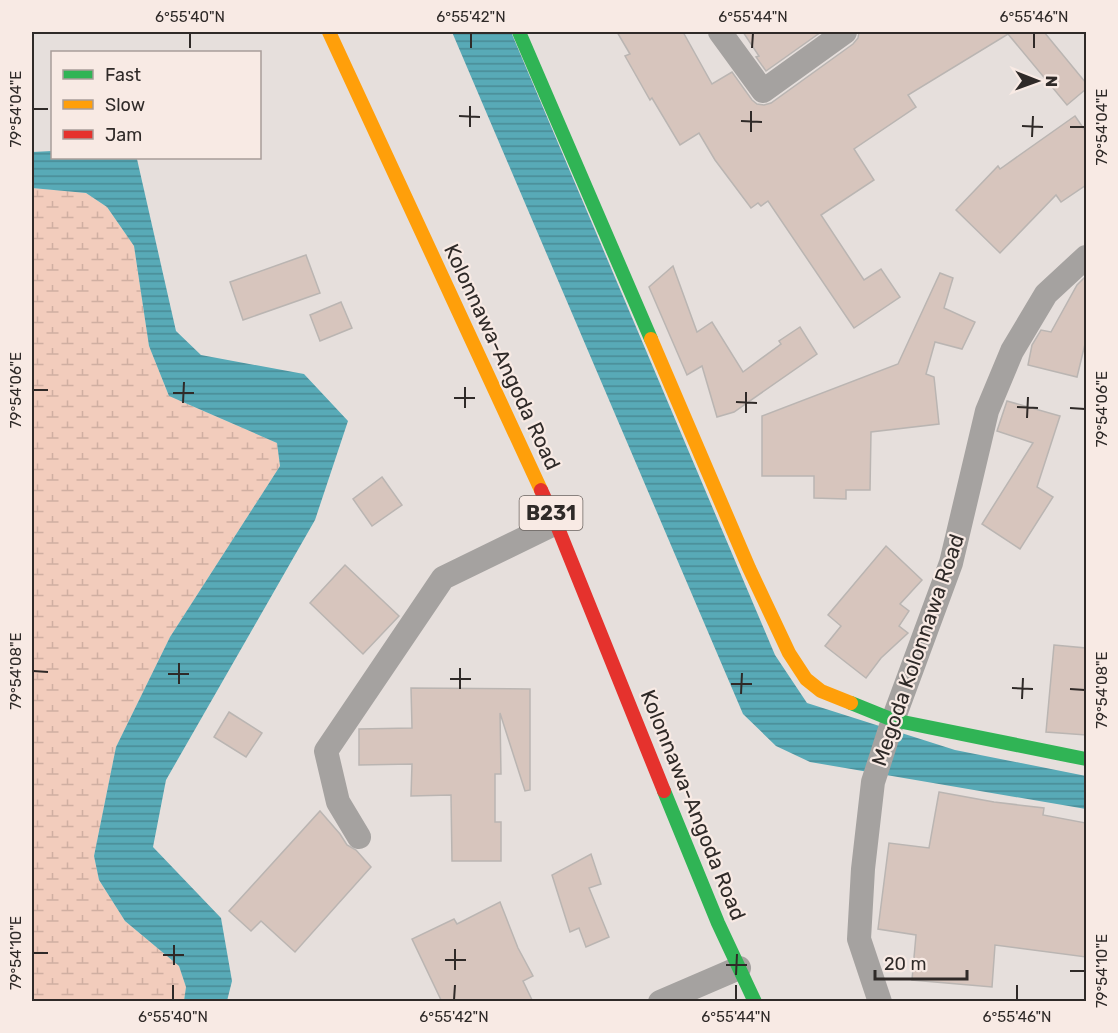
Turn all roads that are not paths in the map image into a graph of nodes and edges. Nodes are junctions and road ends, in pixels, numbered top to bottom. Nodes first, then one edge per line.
1 (329, 32) edge
2 (519, 32) edge
3 (720, 32) edge
4 (845, 32) edge
5 (1086, 257) edge
6 (556, 524) junction
7 (893, 720) junction
8 (1086, 759) edge
9 (359, 837) dead end
10 (740, 968) junction
11 (660, 1002) edge
12 (755, 1002) edge
13 (880, 1002) edge

1 - 6 main road, Kolonnawa-Angoda Road / B231
2 - 7 main road
3 - 4 street
5 - 7 street, Megoda Kolonnawa Road
6 - 9 street
6 - 10 main road, Kolonnawa-Angoda Road / B231
7 - 8 main road
7 - 13 street, Megoda Kolonnawa Road
10 - 11 street
10 - 12 main road, Kolonnawa-Angoda Road / B231

